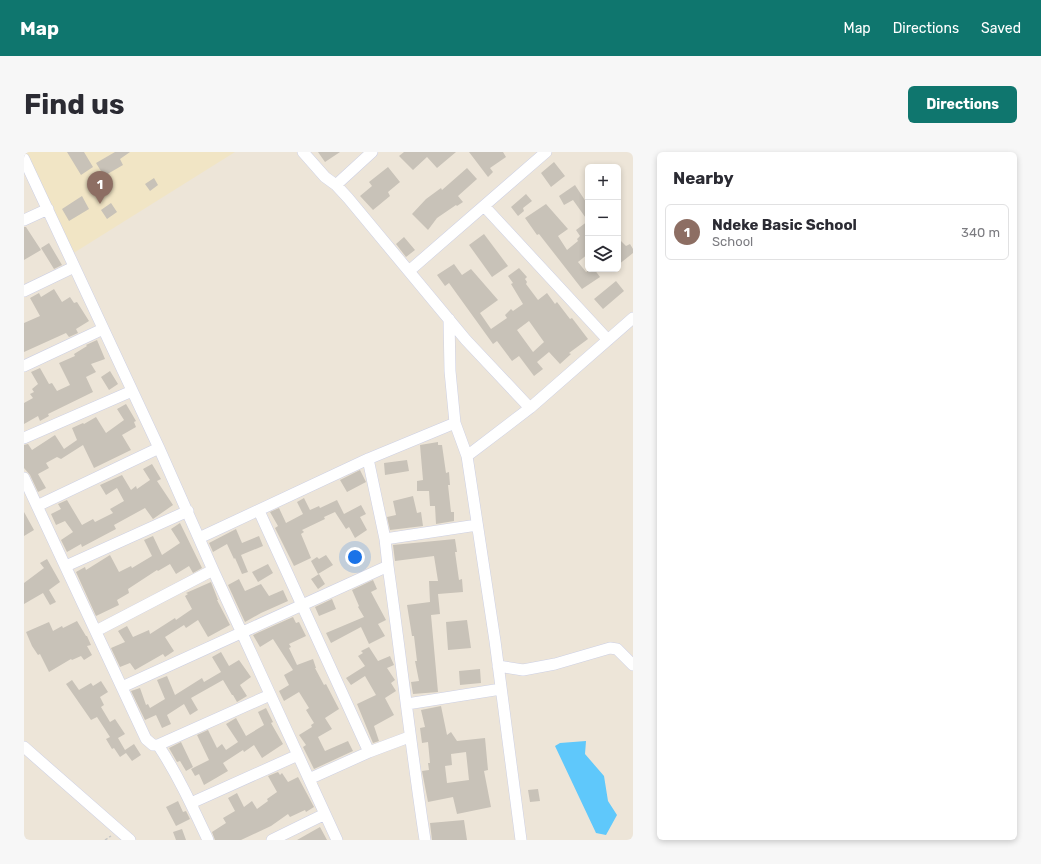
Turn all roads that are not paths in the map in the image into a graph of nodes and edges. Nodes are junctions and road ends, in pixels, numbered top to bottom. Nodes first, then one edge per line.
1 (303, 152) edge
2 (372, 152) edge
3 (546, 152) edge
4 (24, 159) edge
5 (336, 185) junction
6 (484, 206) junction
7 (48, 209) junction
8 (24, 220) edge
9 (74, 267) junction
10 (409, 271) junction
11 (24, 291) edge
12 (633, 318) edge
13 (449, 319) junction
14 (102, 329) junction
15 (608, 340) junction
16 (24, 366) edge
17 (132, 391) junction
18 (530, 408) junction
19 (455, 423) junction
20 (24, 438) edge
21 (159, 448) junction
22 (467, 456) junction
23 (368, 459) junction
24 (24, 478) edge
25 (37, 506) junction
26 (188, 511) junction
27 (260, 511) junction
28 (478, 525) junction
29 (199, 538) junction
30 (385, 538) junction
31 (66, 566) junction
32 (388, 566) junction
33 (213, 570) junction
34 (302, 604) junction
35 (96, 631) junction
36 (242, 632) junction
37 (633, 665) edge
38 (498, 666) junction
39 (122, 687) junction
40 (501, 689) junction
41 (270, 695) junction
42 (407, 704) junction
43 (410, 737) junction
44 (158, 745) junction
45 (24, 747) edge
46 (369, 752) junction
47 (298, 755) junction
48 (309, 779) junction
49 (191, 803) junction
50 (325, 814) junction
51 (130, 840) edge
52 (208, 840) edge
53 (272, 840) edge
54 (337, 840) edge
55 (425, 840) edge
56 (521, 840) edge

1 - 5 street
2 - 5 street
3 - 6 street
4 - 7 street
5 - 10 street
6 - 10 street
6 - 15 street
7 - 8 street
7 - 9 street
9 - 11 street
9 - 14 street
10 - 13 street
12 - 15 street
13 - 18 street
13 - 19 street
14 - 16 street
14 - 17 street
15 - 18 street
17 - 20 street
17 - 21 street
18 - 22 street
19 - 22 street
19 - 23 street
21 - 25 street
21 - 26 street
22 - 28 street
23 - 27 street
23 - 30 street
24 - 25 street
25 - 31 street
26 - 29 street
26 - 31 street
27 - 29 street
27 - 34 street
28 - 30 street
28 - 38 street
29 - 33 street
30 - 32 street
31 - 35 street
32 - 34 street
32 - 42 street
33 - 35 street
33 - 36 street
34 - 36 street
34 - 46 street
35 - 39 street
36 - 39 street
36 - 41 street
37 - 38 street
38 - 40 street
39 - 44 street
40 - 42 street
40 - 56 street
41 - 44 street
41 - 47 street
42 - 43 street
43 - 46 street
43 - 55 street
44 - 49 street
45 - 51 street
46 - 48 street
47 - 48 street
47 - 49 street
48 - 50 street
49 - 52 street
50 - 53 street
50 - 54 street

